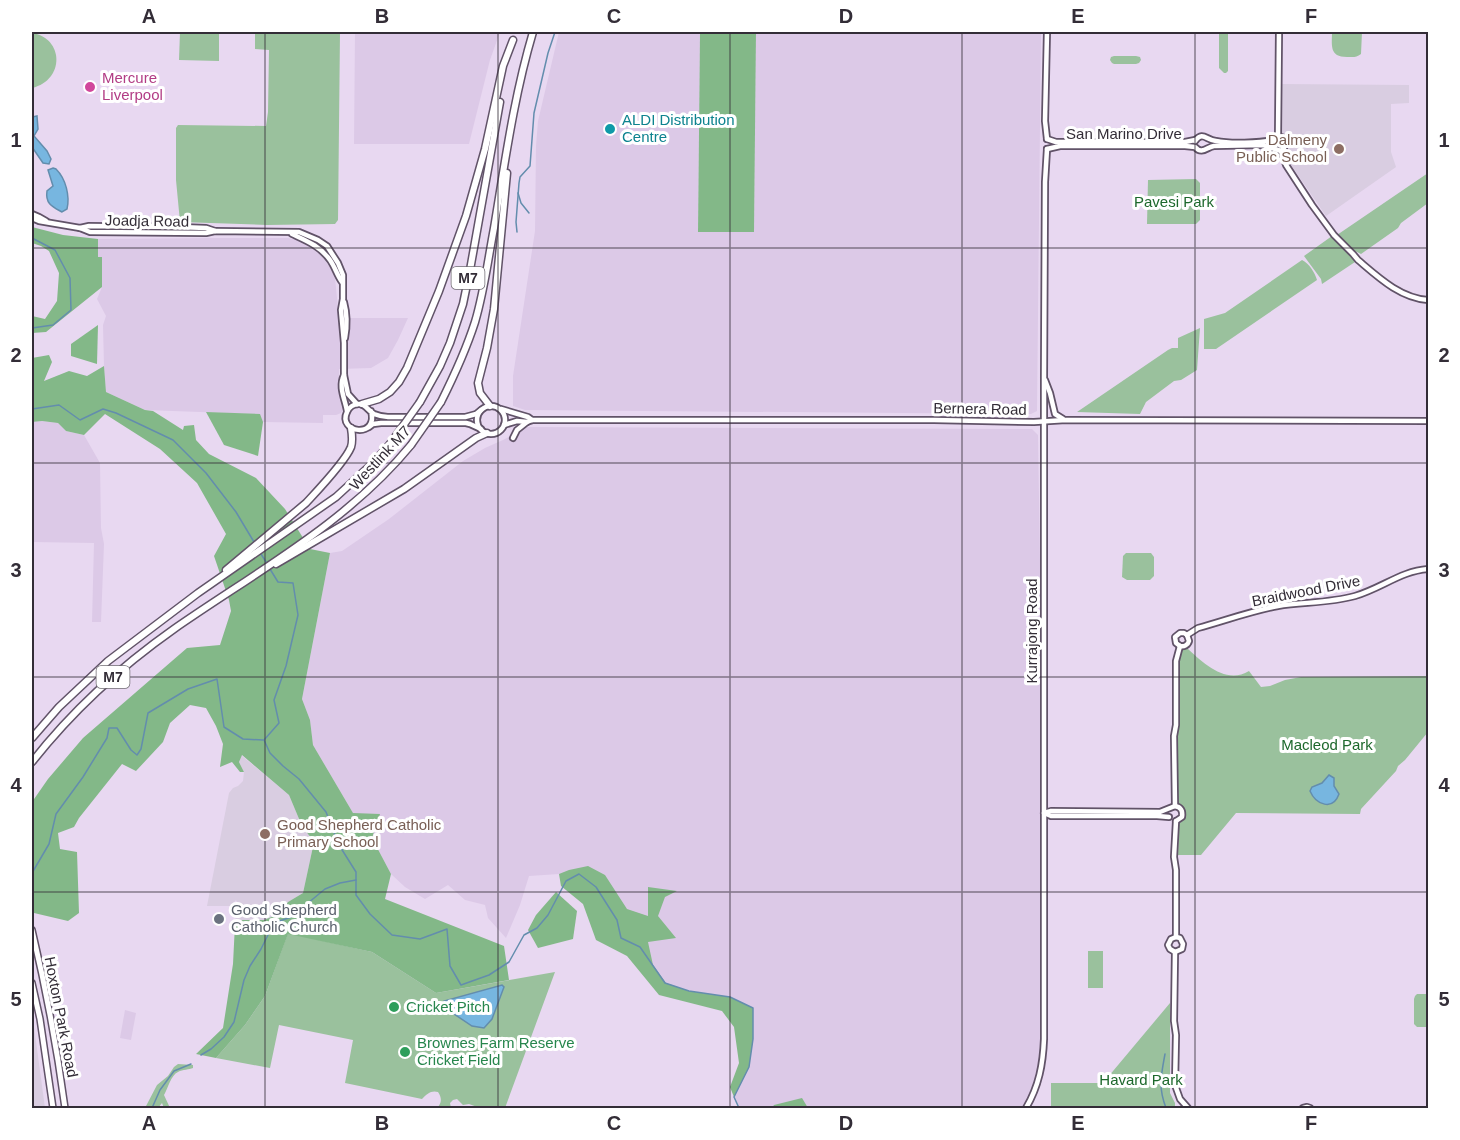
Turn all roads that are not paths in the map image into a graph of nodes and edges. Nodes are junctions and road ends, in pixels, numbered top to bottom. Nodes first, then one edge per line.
1 (516, 32) edge
2 (535, 32) edge
3 (1047, 32) edge
4 (1279, 32) edge
5 (513, 40) junction
6 (1275, 138) junction
7 (1047, 139) junction
8 (1208, 139) junction
9 (1195, 140) junction
10 (1051, 146) junction
11 (1195, 147) junction
12 (1209, 147) junction
13 (1273, 148) junction
14 (1281, 151) junction
15 (32, 214) edge
16 (32, 218) edge
17 (46, 221) junction
18 (290, 233) junction
19 (342, 282) junction
20 (1428, 300) edge
21 (344, 375) junction
22 (1044, 378) junction
23 (359, 404) junction
24 (490, 406) junction
25 (501, 409) junction
26 (481, 410) junction
27 (347, 411) junction
28 (371, 411) junction
29 (1066, 420) junction
30 (530, 421) junction
31 (1428, 421) edge
32 (1044, 422) junction
33 (504, 425) junction
34 (368, 427) junction
35 (351, 428) junction
36 (484, 431) junction
37 (513, 438) dead end
38 (1428, 569) edge
39 (234, 589) junction
40 (198, 593) junction
41 (1187, 635) junction
42 (1179, 646) junction
43 (32, 738) edge
44 (32, 762) edge
45 (1172, 808) junction
46 (1044, 813) junction
47 (1169, 817) junction
48 (1176, 821) junction
49 (32, 930) edge
50 (1176, 937) junction
51 (1176, 952) junction
52 (32, 983) edge
53 (53, 1108) edge
54 (65, 1108) edge
55 (1026, 1108) edge
56 (1188, 1108) edge
57 (1303, 1108) edge
58 (1310, 1108) edge

1 - 5 highway, Westlink M7 / M7
2 - 24 highway
2 - 39 highway, Westlink M7 / M7, bridge
3 - 7 main road
4 - 6 main road
5 - 23 highway
5 - 40 highway, Westlink M7 / M7, bridge
6 - 8 main road
6 - 13 main road
6 - 14 main road
7 - 10 main road
7 - 10 main road, Kurrajong Road
8 - 9 main road
8 - 12 main road
9 - 10 main road, San Marino Drive
9 - 11 main road
10 - 11 main road, San Marino Drive
10 - 22 main road, Kurrajong Road
11 - 12 main road
12 - 13 main road
13 - 14 main road
14 - 20 main road
15 - 17 main road, Joadja Road
16 - 17 main road, Joadja Road
17 - 18 main road, Joadja Road
18 - 19 main road, Joadja Road
18 - 19 main road, Joadja Road
19 - 21 main road
21 - 23 main road
21 - 27 main road
22 - 29 main road
22 - 32 main road, Kurrajong Road
23 - 27 main road
23 - 28 main road
24 - 25 main road
24 - 26 main road
25 - 30 main road, Bernera Road
25 - 33 main road
26 - 28 main road
26 - 36 main road
27 - 35 main road
28 - 34 main road
29 - 31 main road, Bernera Road
29 - 32 main road, Bernera Road
30 - 32 main road, Bernera Road
30 - 33 main road, Bernera Road
30 - 37 main road
32 - 46 main road, Kurrajong Road
33 - 36 main road
34 - 35 main road
34 - 36 main road
35 - 40 highway
36 - 39 highway
38 - 41 main road, Braidwood Drive
39 - 44 highway, Westlink M7 / M7
40 - 43 highway, Westlink M7 / M7
41 - 42 main road
41 - 42 main road
42 - 45 main road
45 - 46 main road
45 - 47 main road
45 - 48 main road
46 - 47 main road
46 - 55 main road, Kurrajong Road
47 - 48 main road
48 - 50 main road
49 - 54 main road, Hoxton Park Road
50 - 51 main road
50 - 51 main road
51 - 56 main road
52 - 53 main road, Hoxton Park Road
57 - 58 main road

